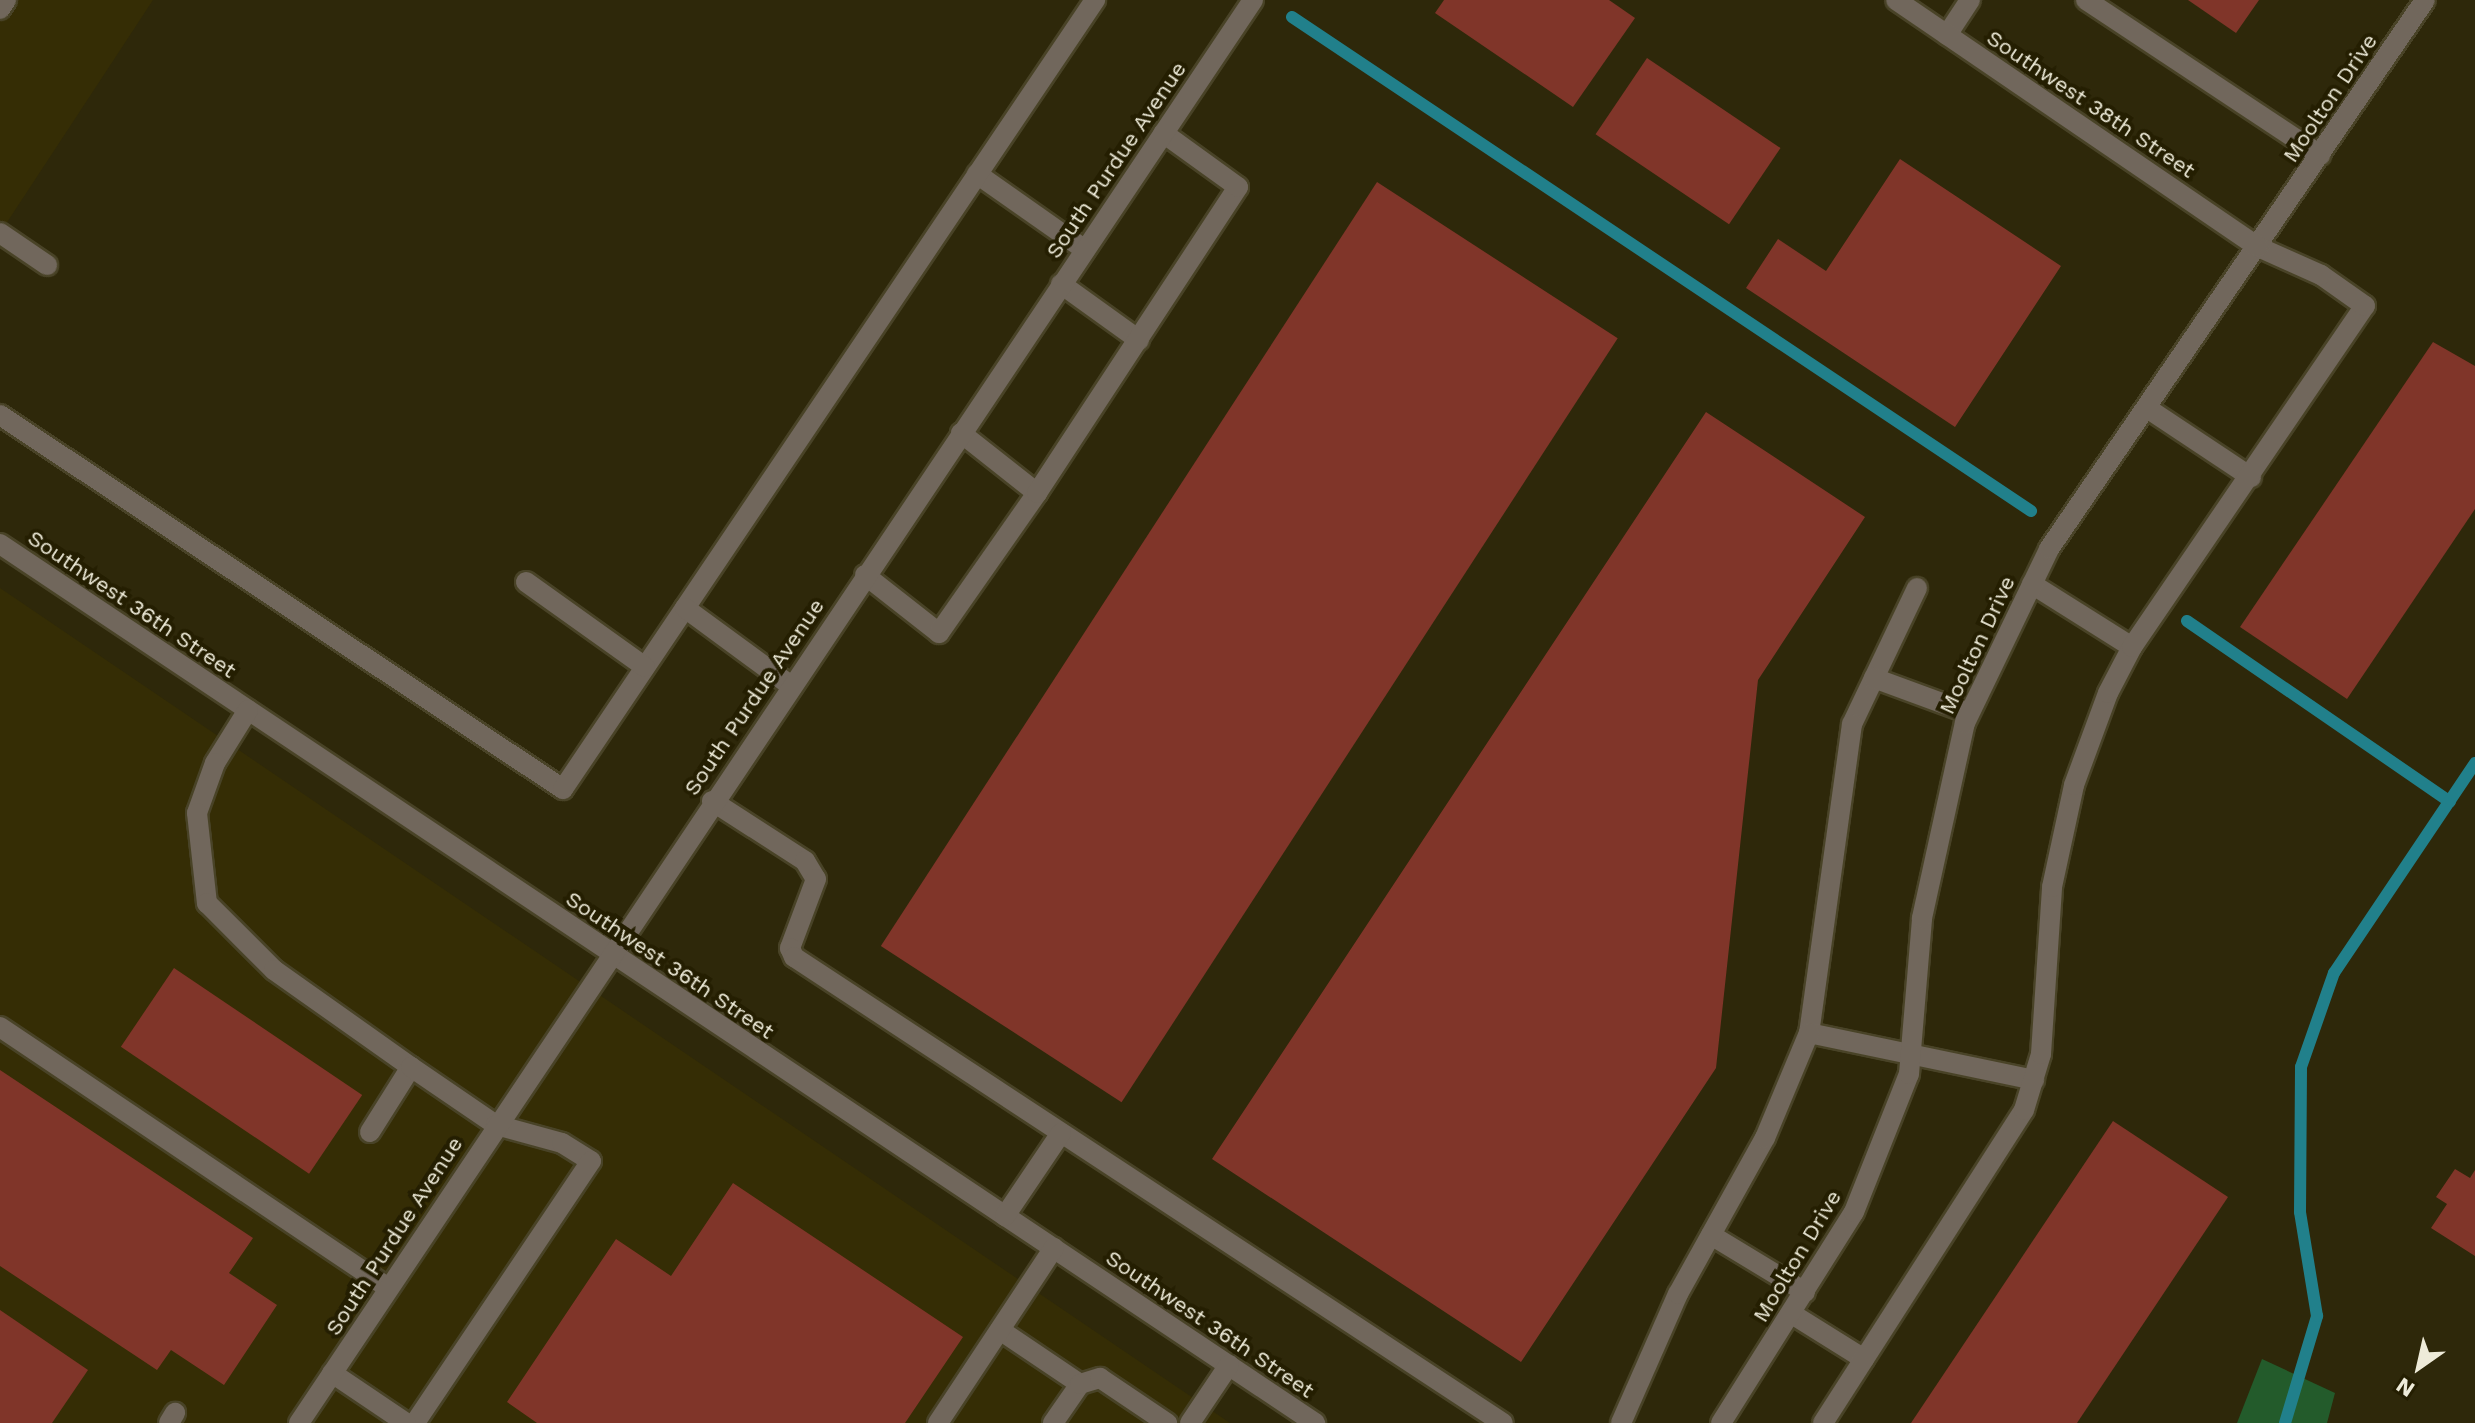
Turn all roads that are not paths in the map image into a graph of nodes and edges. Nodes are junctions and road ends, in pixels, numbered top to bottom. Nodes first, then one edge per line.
1 (6, 0) edge
2 (1095, 0) edge
3 (1253, 0) edge
4 (1896, 0) edge
5 (1970, 0) edge
6 (2086, 0) edge
7 (2425, 0) edge
8 (0, 9) edge
9 (1947, 35) junction
10 (1163, 133) junction
11 (2320, 155) junction
12 (977, 174) junction
13 (0, 233) edge
14 (2258, 247) junction
15 (1085, 250) junction
16 (47, 265) dead end
17 (1061, 284) junction
18 (1139, 340) junction
19 (2147, 408) junction
20 (0, 415) edge
21 (961, 433) junction
22 (2251, 477) junction
23 (1037, 493) junction
24 (0, 544) edge
25 (865, 575) junction
26 (526, 582) dead end
27 (2032, 584) junction
28 (1917, 588) dead end
29 (685, 608) junction
30 (2132, 647) junction
31 (645, 667) junction
32 (1874, 678) junction
33 (791, 686) junction
34 (248, 710) junction
35 (1969, 713) junction
36 (712, 801) junction
37 (610, 954) junction
38 (0, 1027) edge
39 (1809, 1033) junction
40 (1911, 1053) junction
41 (411, 1067) junction
42 (2034, 1080) junction
43 (496, 1125) junction
44 (370, 1132) dead end
45 (1061, 1133) junction
46 (1005, 1216) junction
47 (1711, 1235) junction
48 (1054, 1248) junction
49 (388, 1288) junction
50 (1805, 1292) junction
51 (1792, 1314) junction
52 (1000, 1330) junction
53 (1864, 1359) junction
54 (1229, 1365) junction
55 (332, 1373) junction
56 (1080, 1384) junction
57 (1192, 1420) edge
58 (299, 1423) edge
59 (406, 1423) edge
60 (415, 1423) edge
61 (938, 1423) edge
62 (1053, 1423) edge
63 (1167, 1423) edge
64 (1315, 1423) edge
65 (1503, 1423) edge
66 (1621, 1423) edge
67 (1721, 1423) edge
68 (1823, 1423) edge

1 - 8 street
2 - 12 street
3 - 10 street, South Purdue Avenue
4 - 9 street, Southwest 38th Street
5 - 9 street
6 - 11 street
7 - 11 street, Moolton Drive
9 - 14 street, Southwest 38th Street
10 - 15 street, South Purdue Avenue
10 - 18 street
11 - 14 street, Moolton Drive
12 - 15 street
12 - 29 street
13 - 16 street
14 - 19 street, Moolton Drive
14 - 22 street, Southwest 38th Street
15 - 17 street, South Purdue Avenue
17 - 18 street
17 - 21 street, South Purdue Avenue
18 - 23 street
19 - 22 street
19 - 27 street, Moolton Drive
20 - 31 street
21 - 23 street
21 - 25 street, South Purdue Avenue
22 - 30 street
23 - 25 street
24 - 34 street, Southwest 36th Street
25 - 33 street, South Purdue Avenue
26 - 31 street
27 - 30 street
27 - 35 street, Moolton Drive
28 - 32 street
29 - 31 street
29 - 33 street
30 - 42 street
32 - 35 street
32 - 39 street
33 - 36 street, South Purdue Avenue
34 - 37 street, Southwest 36th Street
34 - 41 street
35 - 40 street, Moolton Drive
36 - 37 street, South Purdue Avenue
36 - 45 street
37 - 43 street, South Purdue Avenue
37 - 46 street, Southwest 36th Street
38 - 49 street
39 - 40 street
39 - 47 street
40 - 42 street
40 - 50 street, Moolton Drive
41 - 43 street
41 - 44 street
42 - 53 street
43 - 49 street, South Purdue Avenue
43 - 60 street
45 - 46 street
45 - 65 street
46 - 48 street, Southwest 36th Street
47 - 50 street
47 - 66 street
48 - 52 street
48 - 54 street, Southwest 36th Street
49 - 55 street, South Purdue Avenue
50 - 51 street, Moolton Drive
51 - 53 street
51 - 67 street, Moolton Drive
52 - 56 street
52 - 61 street
53 - 68 street
54 - 57 street
54 - 64 street, Southwest 36th Street
55 - 58 street, South Purdue Avenue
55 - 59 street
56 - 62 street
56 - 63 street

